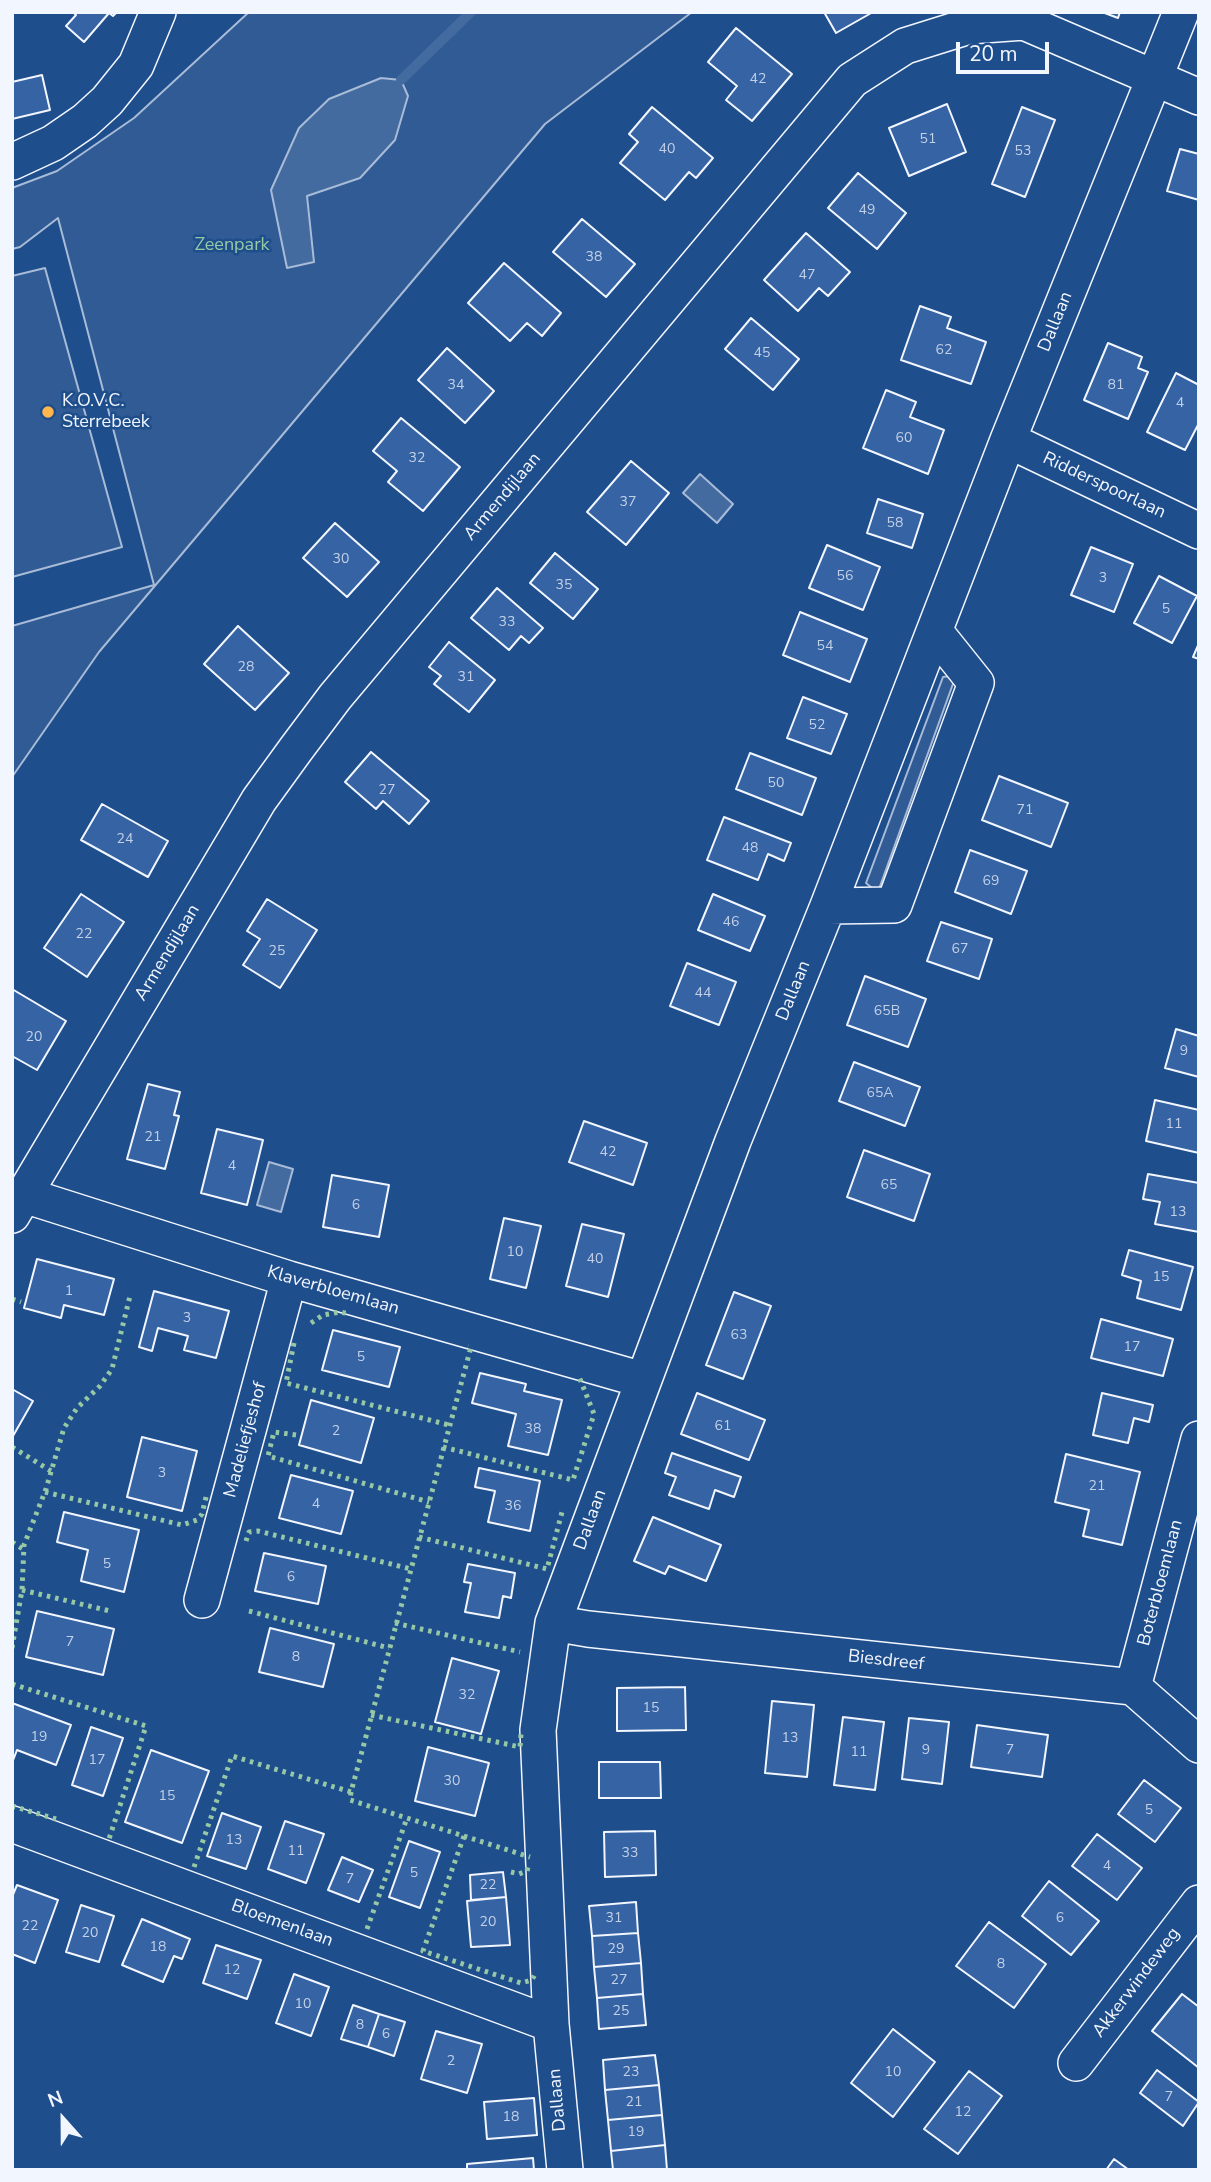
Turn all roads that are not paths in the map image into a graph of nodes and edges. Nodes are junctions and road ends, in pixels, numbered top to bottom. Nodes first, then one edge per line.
1 (158, 12) edge
2 (1181, 12) edge
3 (1155, 77) junction
4 (1199, 97) edge
5 (12, 162) edge
6 (1009, 440) junction
7 (1199, 531) edge
8 (936, 633) junction
9 (828, 906) junction
10 (18, 1205) edge
11 (289, 1279) junction
12 (643, 1380) junction
13 (1199, 1439) edge
14 (202, 1600) dead end
15 (553, 1623) junction
16 (1133, 1687) junction
17 (1199, 1745) edge
18 (12, 1824) edge
19 (1199, 1903) edge
20 (551, 2024) junction
21 (1076, 2063) dead end
22 (565, 2170) edge

1 - 5 street
2 - 3 street, Dallaan
3 - 4 street, Armendijlaan
3 - 6 street, Dallaan
3 - 10 street, Armendijlaan
6 - 7 street, Ridderspoorlaan
6 - 8 street, Dallaan
8 - 9 street, Dallaan
8 - 9 street
9 - 12 street, Dallaan
10 - 11 street, Klaverbloemlaan
11 - 12 street, Klaverbloemlaan
11 - 14 street, Madeliefjeshof
12 - 15 street, Dallaan
13 - 16 street, Boterbloemlaan
15 - 16 street, Biesdreef
15 - 20 street, Dallaan
16 - 17 street
18 - 20 street, Bloemenlaan
19 - 21 street, Akkerwindeweg
20 - 22 street, Dallaan

